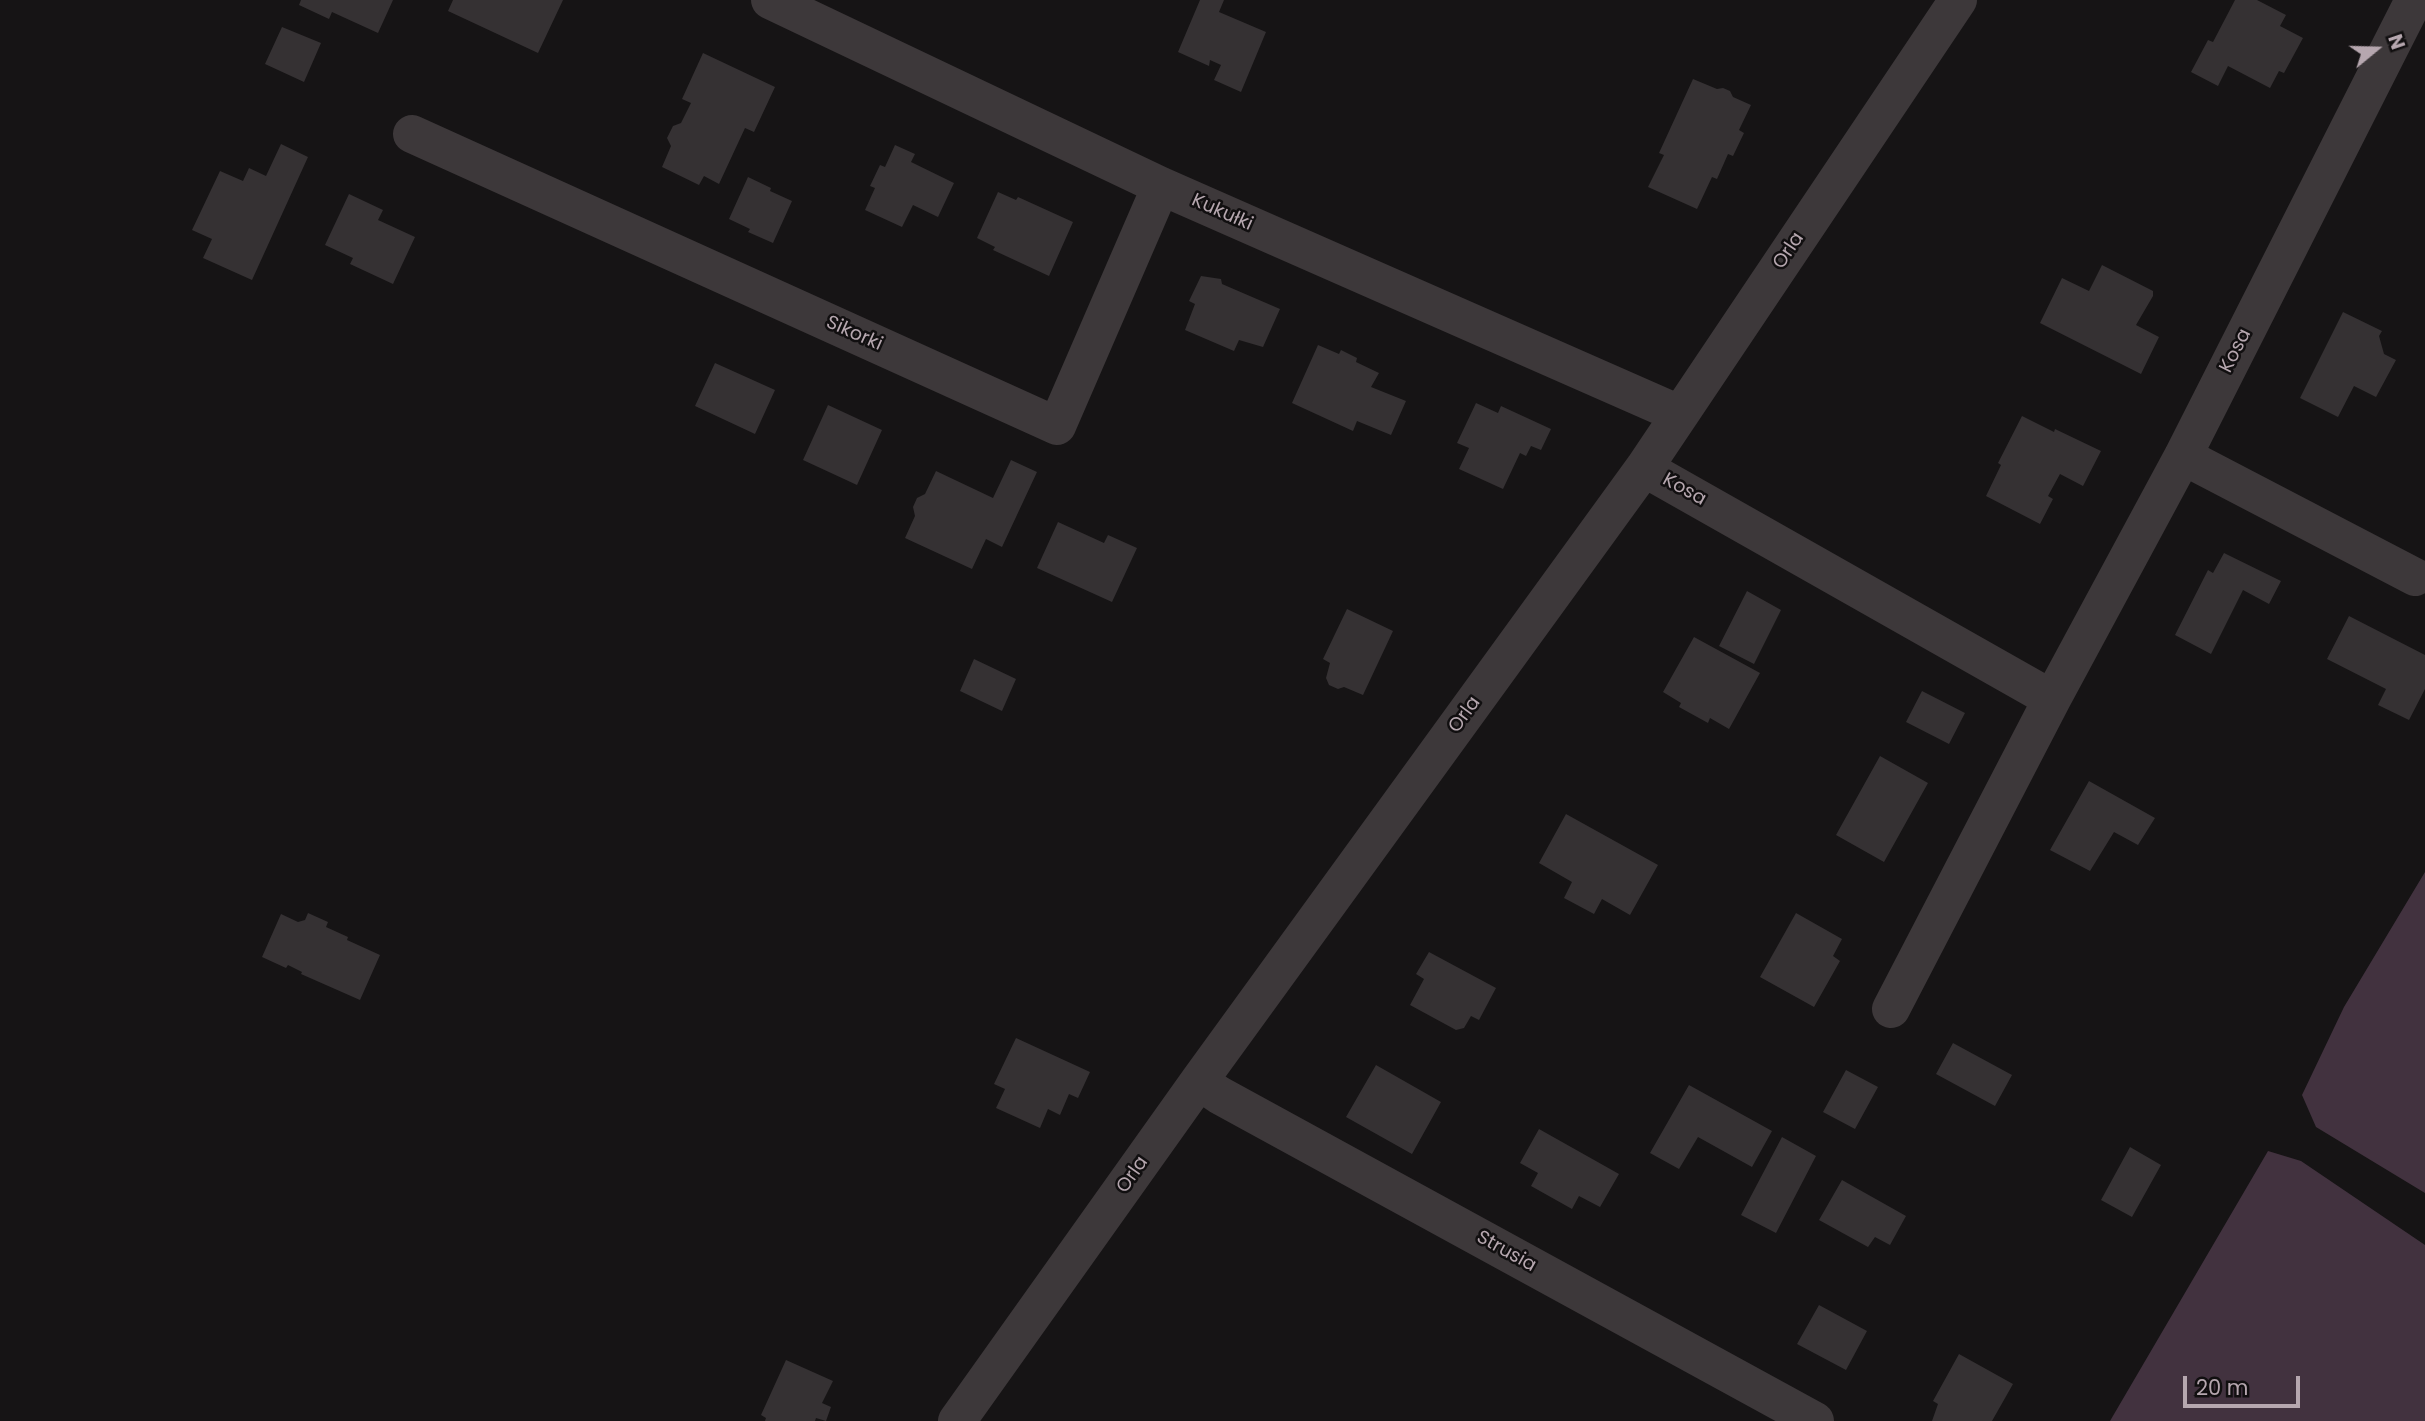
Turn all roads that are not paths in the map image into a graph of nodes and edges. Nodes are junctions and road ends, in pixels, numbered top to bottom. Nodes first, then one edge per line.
1 (770, 0) edge
2 (1958, 0) edge
3 (2414, 0) edge
4 (412, 134) dead end
5 (1161, 186) junction
6 (1679, 414) junction
7 (2183, 456) junction
8 (1644, 468) junction
9 (2415, 576) dead end
10 (2052, 699) junction
11 (1891, 1009) dead end
12 (1199, 1081) junction
13 (957, 1421) edge
14 (1815, 1421) edge

1 - 5 street, Kukułki
2 - 6 street, Orla
3 - 7 street, Kosa
4 - 5 street, Sikorki
5 - 6 street, Kukułki
6 - 8 street, Orla
7 - 9 street
7 - 10 street, Kosa
8 - 10 street, Kosa
8 - 12 street, Orla
10 - 11 street, Kosa
12 - 13 street, Orla
12 - 14 street, Strusia

